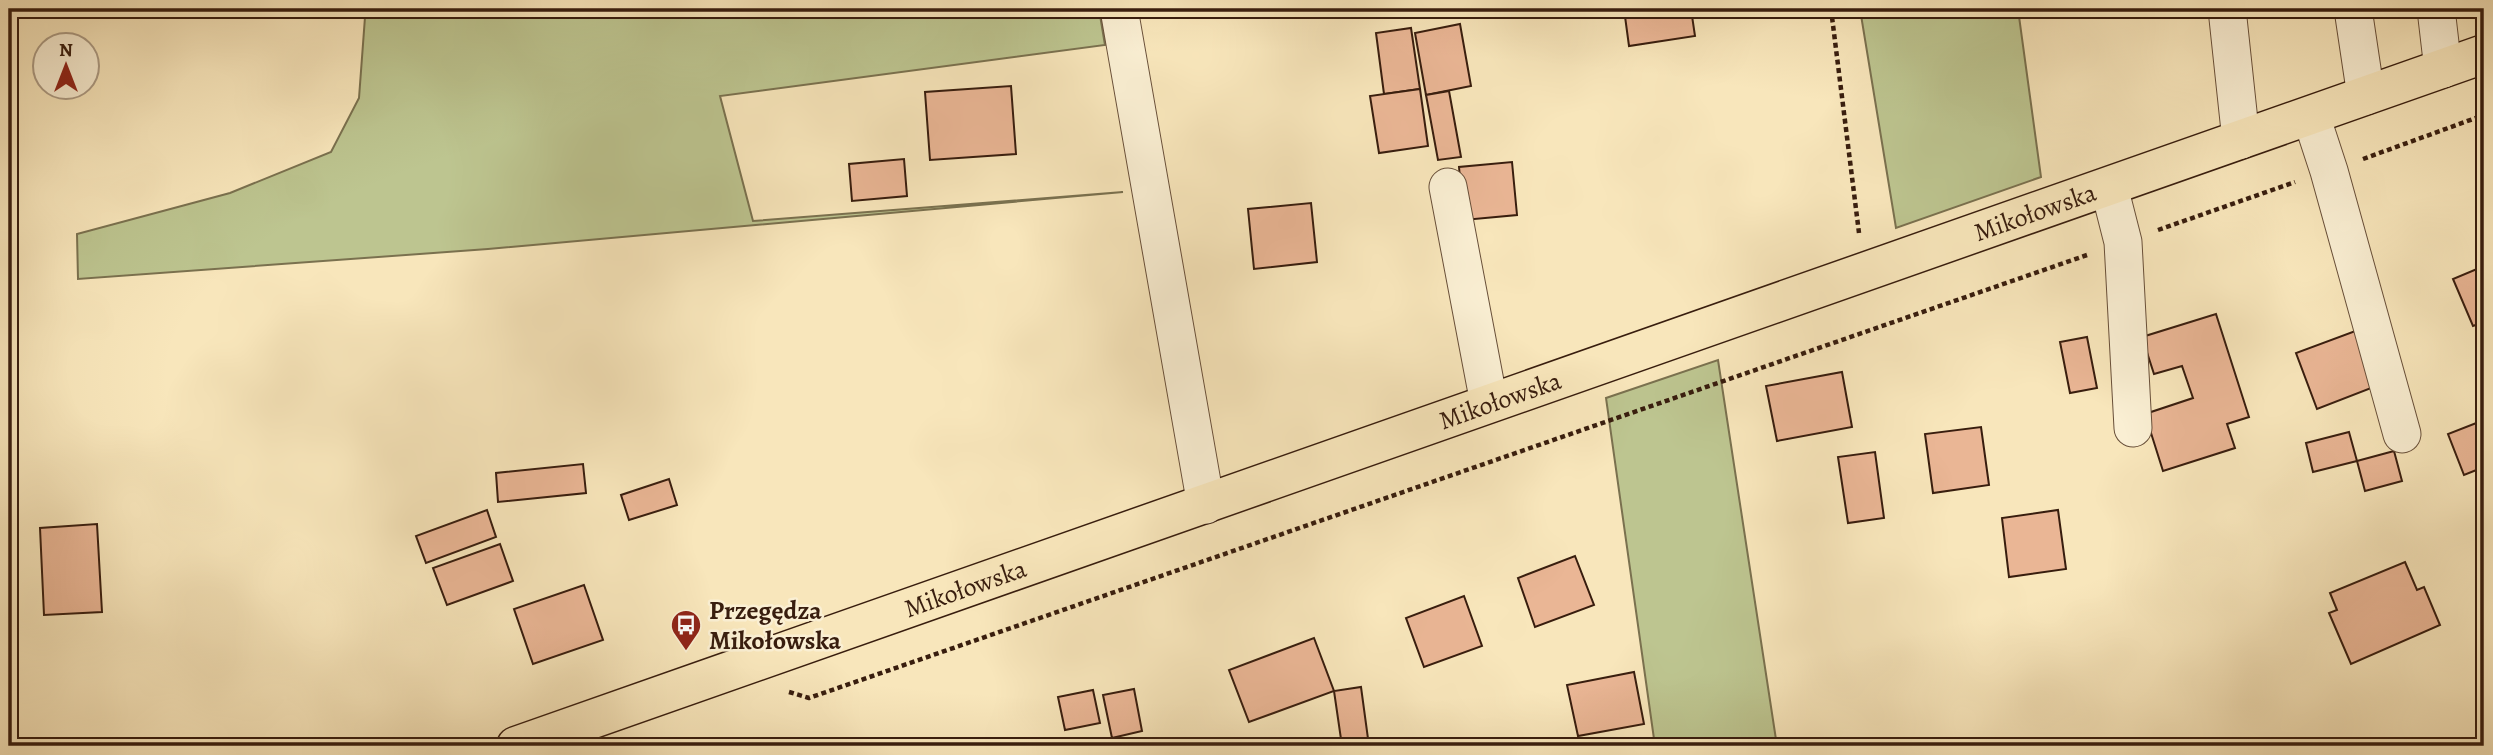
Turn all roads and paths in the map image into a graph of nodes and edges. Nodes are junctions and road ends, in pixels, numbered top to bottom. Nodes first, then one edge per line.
1 (1119, 9) edge
2 (1831, 9) edge
3 (2227, 9) edge
4 (2353, 9) edge
5 (2436, 9) edge
6 (2484, 54) edge
7 (2443, 69) junction
8 (2366, 96) junction
9 (2484, 115) edge
10 (2311, 116) junction
11 (2241, 140) junction
12 (2329, 171) junction
13 (1448, 187) dead end
14 (2109, 187) junction
15 (2123, 242) junction
16 (1864, 272) junction
17 (1489, 404) junction
18 (2133, 428) dead end
19 (2402, 435) dead end
20 (1206, 505) junction
21 (740, 667) junction
22 (566, 738) edge
23 (516, 746) edge

1 - 20 lane
2 - 16 path
3 - 11 lane
4 - 8 lane
5 - 7 lane
6 - 7 main road, Mikołowska
7 - 8 main road, Mikołowska
8 - 10 main road, Mikołowska
9 - 12 path
10 - 11 main road, Mikołowska
10 - 12 lane
11 - 14 main road, Mikołowska
12 - 15 path
12 - 19 lane
13 - 17 lane
14 - 15 lane
14 - 16 main road, Mikołowska
15 - 18 lane
15 - 21 path
16 - 17 main road, Mikołowska
17 - 20 main road, Mikołowska
20 - 21 main road, Mikołowska
21 - 22 main road, Mikołowska
22 - 23 main road, Mikołowska

